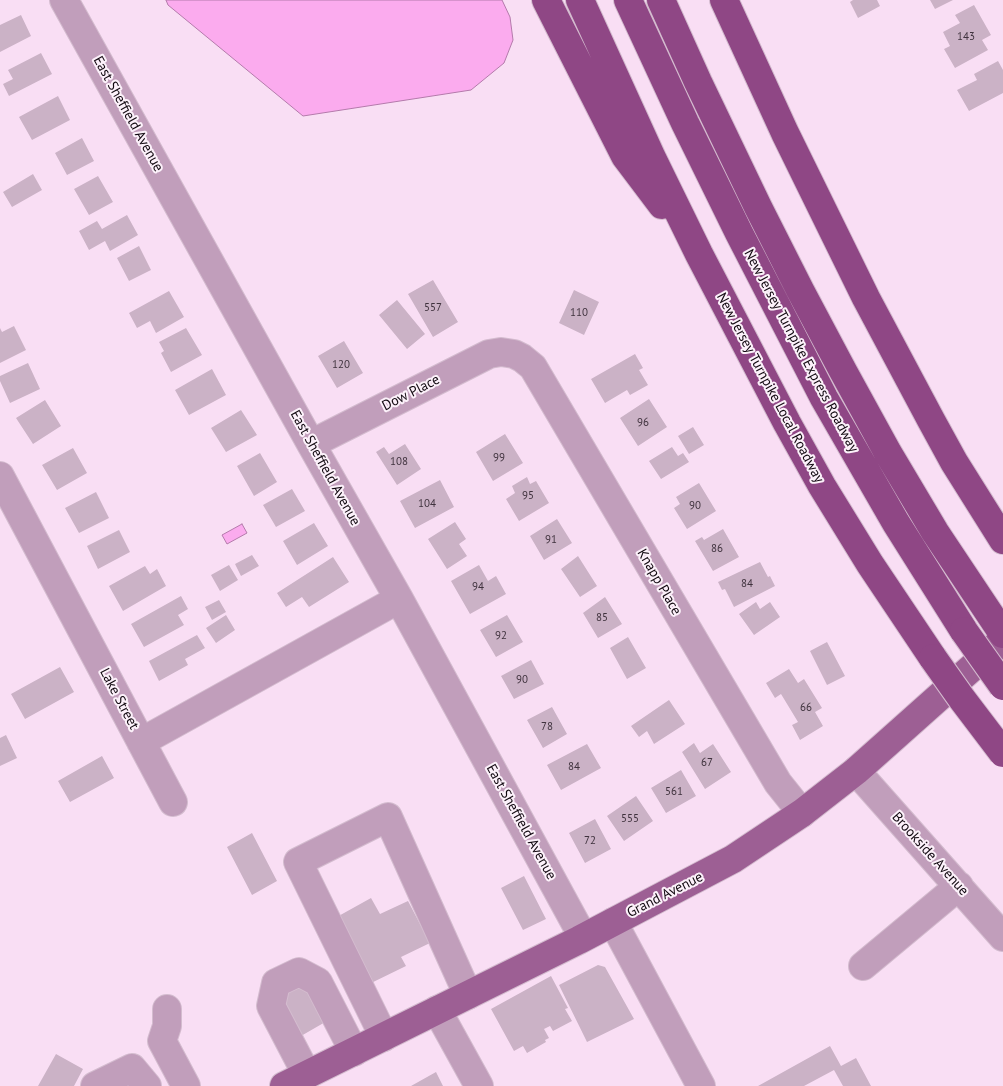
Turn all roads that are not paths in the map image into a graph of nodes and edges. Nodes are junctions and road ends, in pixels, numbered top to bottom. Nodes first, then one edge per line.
1 (64, 0) edge
2 (546, 0) edge
3 (580, 0) edge
4 (628, 0) edge
5 (661, 0) edge
6 (724, 0) edge
7 (699, 254) junction
8 (514, 354) joint
9 (311, 444) junction
10 (0, 476) edge
11 (1003, 540) edge
12 (398, 599) junction
13 (1003, 634) edge
14 (1003, 640) edge
15 (1003, 686) edge
16 (142, 742) junction
17 (1003, 753) edge
18 (856, 771) junction
19 (172, 802) dead end
20 (802, 813) junction
21 (959, 886) junction
22 (613, 922) junction
23 (583, 937) junction
24 (1003, 937) edge
25 (863, 966) dead end
26 (468, 995) junction
27 (167, 1009) dead end
28 (437, 1010) junction
29 (384, 1037) junction
30 (354, 1052) junction
31 (298, 1082) edge
32 (100, 1085) edge
33 (147, 1086) edge
34 (186, 1086) edge
35 (479, 1086) edge
36 (701, 1086) edge

1 - 9 street, East Sheffield Avenue
2 - 7 highway
3 - 7 highway, New Jersey Turnpike Local Roadway
4 - 15 highway, New Jersey Turnpike Express Roadway, bridge
5 - 13 highway, New Jersey Turnpike Express Roadway
6 - 11 highway
7 - 17 highway, New Jersey Turnpike Local Roadway, bridge
8 - 9 street, Dow Place
8 - 20 street, Knapp Place
9 - 12 street, East Sheffield Avenue
10 - 16 street, Lake Street
12 - 16 street, Lake Street
12 - 23 street, East Sheffield Avenue
14 - 18 main road, Grand Avenue
16 - 19 street
18 - 20 main road, Grand Avenue
18 - 21 street, Brookside Avenue
20 - 22 main road, Grand Avenue
21 - 24 street, Brookside Avenue
21 - 25 street
22 - 23 main road, Grand Avenue
22 - 36 street
23 - 26 main road, Grand Avenue
26 - 28 main road, Grand Avenue
26 - 29 street
27 - 34 street
28 - 29 main road, Grand Avenue
28 - 35 street
29 - 30 main road, Grand Avenue
30 - 31 main road, Grand Avenue
30 - 31 street
32 - 33 street

